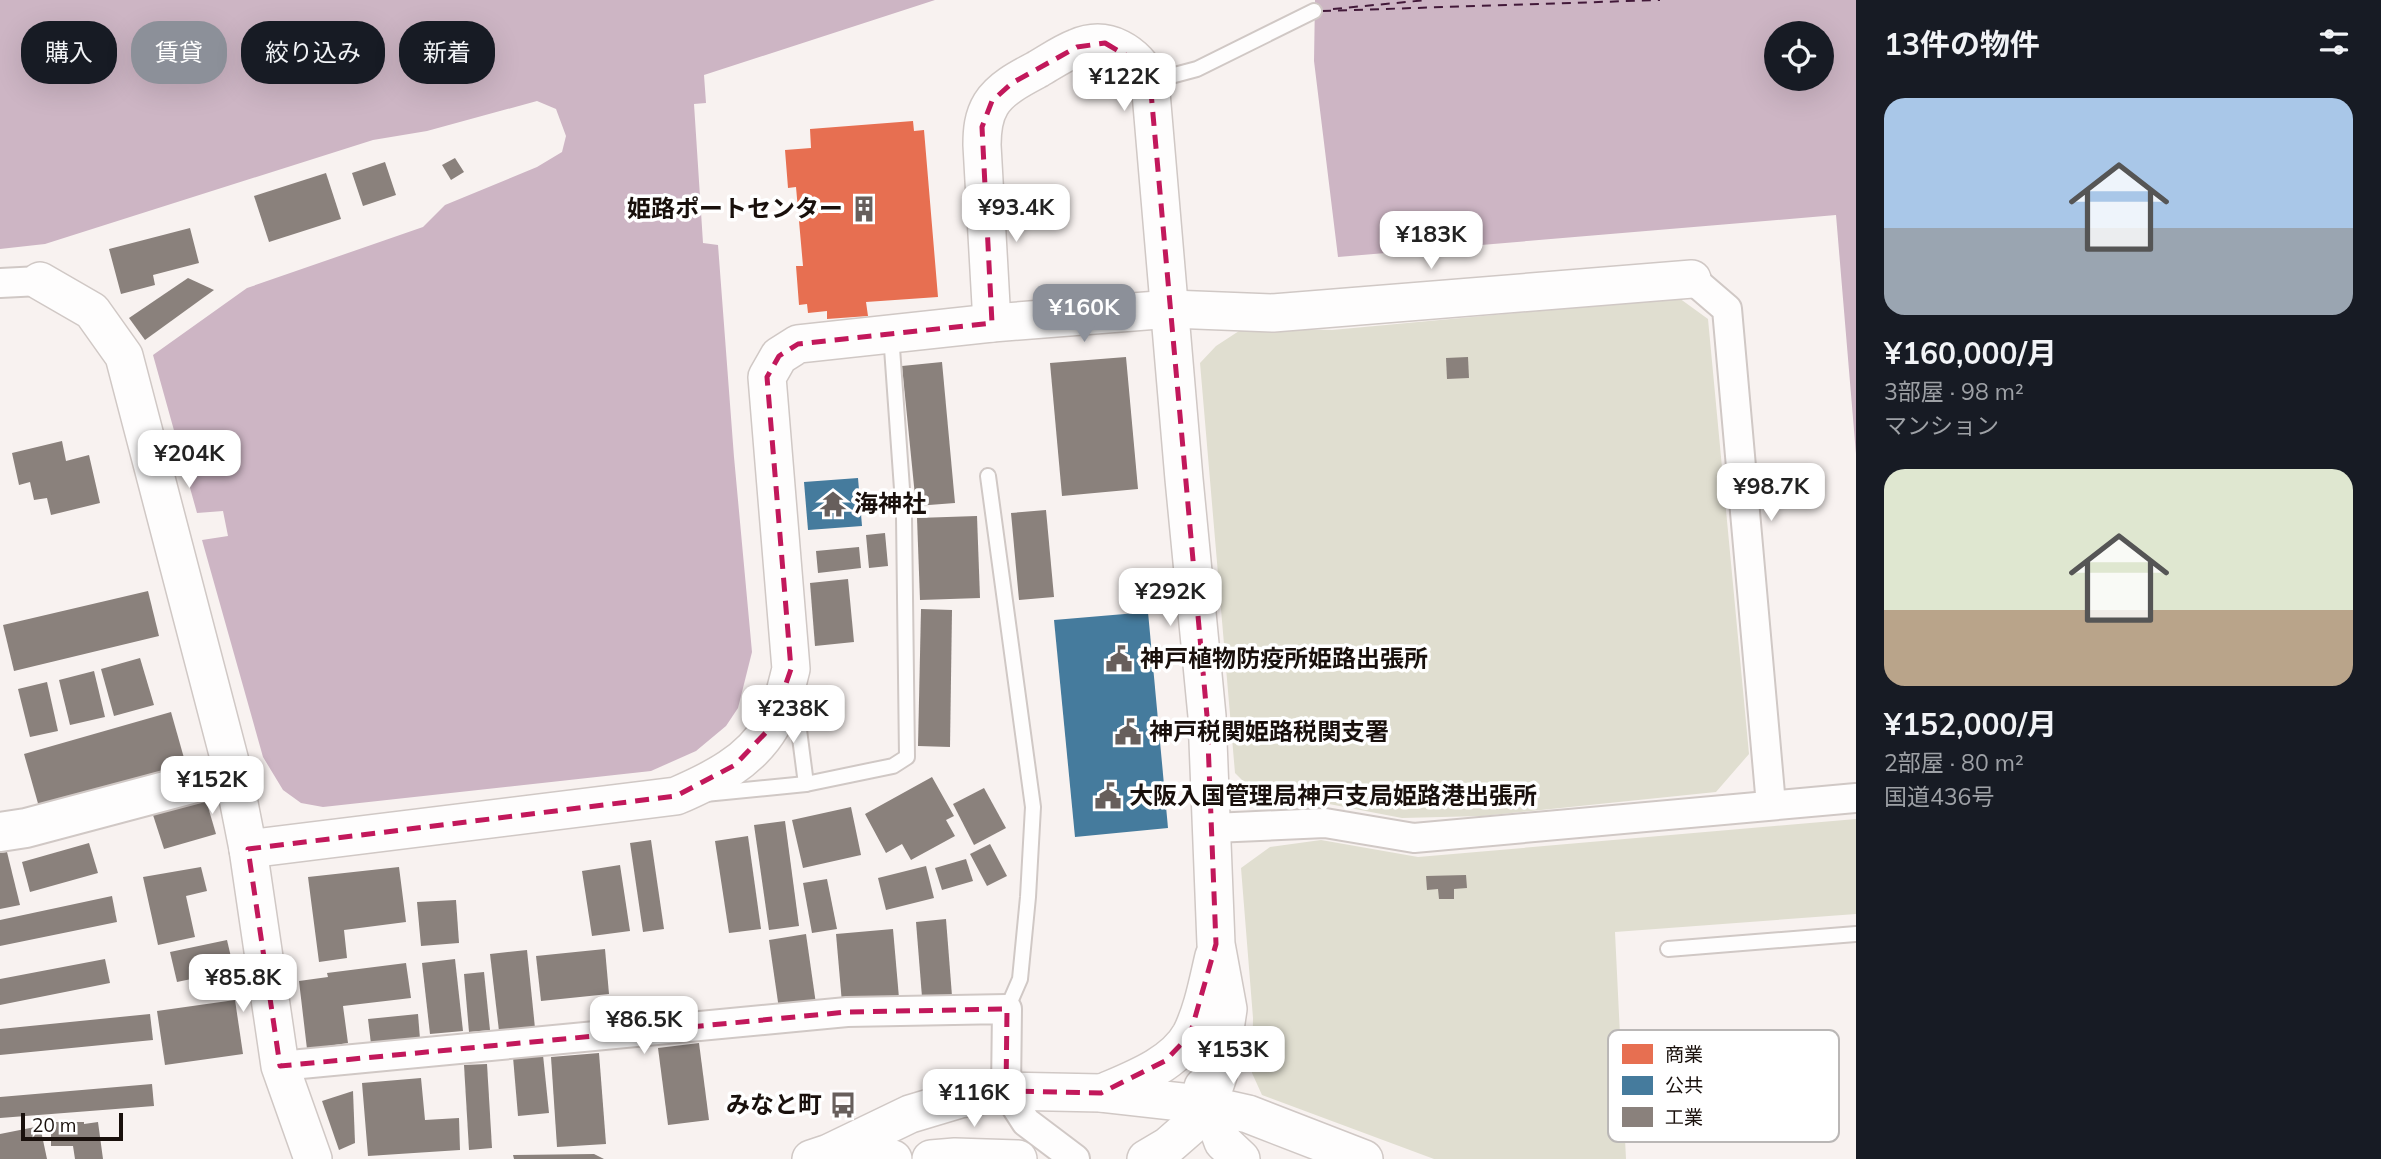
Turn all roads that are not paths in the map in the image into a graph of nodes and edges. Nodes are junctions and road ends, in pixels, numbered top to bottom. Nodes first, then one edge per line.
1 (1314, 11) dead end
2 (1150, 81) junction
3 (1692, 279) joint
4 (40, 281) joint
5 (0, 283) edge
6 (1171, 309) junction
7 (992, 323) junction
8 (891, 334) junction
9 (988, 476) dead end
10 (791, 669) junction
11 (233, 773) junction
12 (806, 784) junction
13 (676, 796) junction
14 (1856, 798) edge
15 (1771, 805) junction
16 (1213, 828) junction
17 (0, 832) edge
18 (248, 849) junction
19 (1856, 934) edge
20 (1216, 944) junction
21 (1668, 949) dead end
22 (1007, 1009) junction
23 (1190, 1035) junction
24 (280, 1066) junction
25 (1006, 1091) junction
26 (1101, 1093) junction
27 (1208, 1105) junction
28 (820, 1156) edge
29 (313, 1159) edge
30 (893, 1159) edge
31 (931, 1159) edge
32 (1018, 1159) edge
33 (1074, 1159) edge
34 (1146, 1159) edge
35 (1241, 1159) edge
36 (1364, 1159) edge

1 - 2 lane
2 - 6 street
2 - 7 street
3 - 6 street
3 - 15 street
4 - 5 street
4 - 11 street
6 - 7 street
6 - 16 street
7 - 8 street
8 - 10 street
8 - 12 lane
9 - 22 lane
10 - 12 lane
10 - 13 street
11 - 17 highway
11 - 18 street
12 - 13 lane
13 - 18 street
14 - 15 street
15 - 16 street
16 - 20 street
18 - 24 street
19 - 21 lane
20 - 23 street
20 - 27 street
22 - 24 street
22 - 25 street
23 - 26 street
23 - 27 street
24 - 29 street
25 - 26 street
25 - 28 street
25 - 33 street
26 - 27 street
27 - 34 street
27 - 35 street
27 - 36 street
28 - 30 street
31 - 32 street

